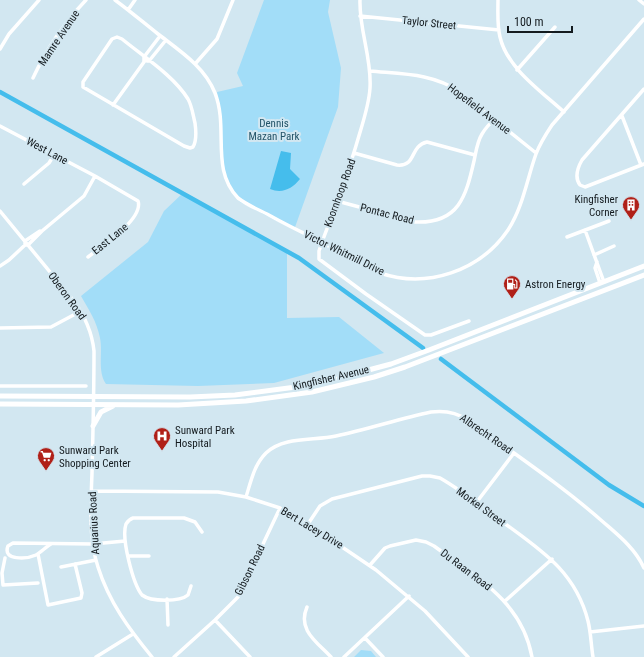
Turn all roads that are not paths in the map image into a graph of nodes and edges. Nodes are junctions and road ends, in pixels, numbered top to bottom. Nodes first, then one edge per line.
1 (39, 0) edge
2 (86, 0) edge
3 (115, 0) edge
4 (135, 0) edge
5 (233, 0) edge
6 (360, 0) edge
7 (498, 0) edge
8 (639, 0) edge
9 (644, 4) edge
10 (128, 10) junction
11 (360, 16) junction
12 (644, 19) edge
13 (556, 27) dead end
14 (498, 30) junction
15 (160, 36) junction
16 (166, 40) junction
17 (2, 43) edge
18 (0, 48) edge
19 (144, 57) junction
20 (149, 61) junction
21 (144, 62) junction
22 (195, 64) junction
23 (517, 70) junction
24 (370, 71) junction
25 (33, 78) dead end
26 (644, 89) edge
27 (113, 104) junction
28 (564, 112) junction
29 (622, 116) junction
30 (494, 120) junction
31 (0, 126) edge
32 (354, 153) junction
33 (536, 153) junction
34 (54, 155) junction
35 (475, 155) junction
36 (643, 165) edge
37 (94, 176) junction
38 (24, 184) dead end
39 (338, 201) junction
40 (0, 211) edge
41 (609, 221) dead end
42 (585, 230) junction
43 (567, 237) dead end
44 (322, 242) junction
45 (26, 244) junction
46 (614, 246) dead end
47 (594, 255) junction
48 (88, 257) dead end
49 (0, 266) edge
50 (644, 266) edge
51 (644, 275) edge
52 (602, 283) junction
53 (80, 311) junction
54 (469, 321) dead end
55 (0, 328) edge
56 (0, 386) edge
57 (86, 386) dead end
58 (0, 396) edge
59 (94, 396) junction
60 (0, 404) edge
61 (94, 404) junction
62 (118, 405) junction
63 (93, 426) junction
64 (514, 453) junction
65 (92, 491) junction
66 (246, 497) junction
67 (476, 503) junction
68 (280, 508) junction
69 (308, 524) junction
70 (202, 532) dead end
71 (125, 541) junction
72 (51, 544) junction
73 (93, 544) junction
74 (38, 554) junction
75 (128, 556) junction
76 (150, 556) dead end
77 (7, 557) junction
78 (0, 559) edge
79 (552, 559) junction
80 (96, 560) junction
81 (75, 564) junction
82 (370, 565) junction
83 (61, 567) dead end
84 (644, 568) edge
85 (38, 583) dead end
86 (191, 586) dead end
87 (409, 596) junction
88 (167, 599) junction
89 (505, 601) junction
90 (307, 607) dead end
91 (216, 620) junction
92 (168, 625) dead end
93 (644, 626) edge
94 (590, 632) junction
95 (133, 634) junction
96 (365, 638) junction
97 (99, 656) edge
98 (152, 657) edge
99 (174, 657) edge
100 (250, 657) edge
101 (331, 657) edge
102 (344, 657) edge
103 (382, 657) edge
104 (468, 657) edge
105 (532, 657) edge
106 (592, 657) edge

1 - 17 street
2 - 25 street, Mamre Avenue
3 - 10 street, Victor Whitmill Drive
4 - 10 street
5 - 22 street
6 - 11 street, Koornhoop Road
7 - 14 street
8 - 9 street
10 - 15 street, Victor Whitmill Drive
11 - 14 street, Taylor Street
11 - 24 street, Koornhoop Road
12 - 28 street, Victor Whitmill Drive
13 - 23 street
14 - 23 street
15 - 16 street, Victor Whitmill Drive
15 - 19 street
16 - 20 street
16 - 22 street, Victor Whitmill Drive
17 - 18 street
19 - 20 street
19 - 21 street
19 - 27 street
20 - 21 street
20 - 27 street
21 - 27 street
22 - 44 street, Victor Whitmill Drive
23 - 28 street
24 - 30 street, Hopefield Avenue
24 - 32 street, Koornhoop Road
26 - 29 street
28 - 33 street, Victor Whitmill Drive
29 - 36 street
29 - 36 street
30 - 33 street, Hopefield Avenue
30 - 35 street, Pontac Road
31 - 34 street, West Lane
32 - 35 street
32 - 39 street, Koornhoop Road
33 - 44 street, Victor Whitmill Drive
34 - 37 street, West Lane
34 - 38 street
35 - 39 street, Pontac Road
37 - 45 street
37 - 48 street, East Lane
39 - 44 street, Koornhoop Road
40 - 45 street, Oberon Road
41 - 42 street
42 - 43 street
42 - 47 street
44 - 54 street, Koornhoop Road
45 - 49 street
45 - 53 street, Oberon Road
46 - 47 street
47 - 52 street
50 - 52 street, Kingfisher Avenue
51 - 62 street, Kingfisher Avenue
52 - 59 street, Kingfisher Avenue
53 - 55 street
53 - 59 street, Oberon Road
56 - 57 street
58 - 59 street, Kingfisher Avenue
59 - 61 street, Aquarius Road
60 - 61 street, Kingfisher Avenue
61 - 62 street, Kingfisher Avenue
61 - 63 street, Aquarius Road
62 - 63 street
63 - 65 street, Aquarius Road
64 - 66 street, Albrecht Road
64 - 67 street
64 - 84 street, Albrecht Road
65 - 66 street, Bert Lacey Drive
65 - 73 street, Aquarius Road
66 - 68 street, Bert Lacey Drive
67 - 69 street, Morkel Street
67 - 79 street, Morkel Street
68 - 69 street, Bert Lacey Drive
68 - 91 street, Gibson Road
69 - 82 street, Bert Lacey Drive
70 - 71 street
71 - 73 street
71 - 75 street
72 - 73 street
72 - 74 street
72 - 77 street
73 - 80 street, Aquarius Road
74 - 77 street
74 - 81 street
75 - 76 street
75 - 88 street
77 - 78 street
77 - 85 street
79 - 89 street
79 - 94 street, Morkel Street
80 - 81 street
80 - 95 street, Aquarius Road
81 - 83 street
82 - 87 street, Bert Lacey Drive
82 - 89 street, Du Raan Road
86 - 88 street
87 - 96 street
87 - 104 street, Bert Lacey Drive
88 - 92 street
89 - 105 street, Du Raan Road
90 - 101 street
91 - 99 street, Gibson Road
91 - 100 street
93 - 94 street
94 - 106 street, Morkel Street
95 - 97 street
95 - 98 street, Aquarius Road
96 - 102 street
96 - 103 street

